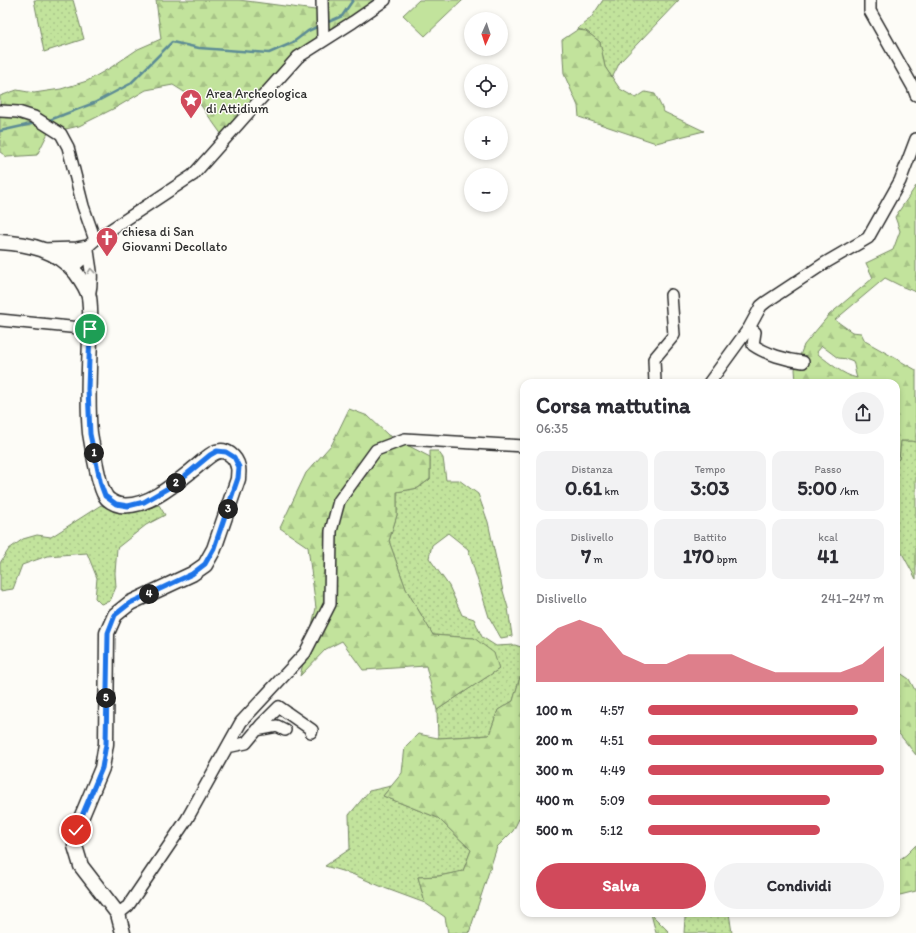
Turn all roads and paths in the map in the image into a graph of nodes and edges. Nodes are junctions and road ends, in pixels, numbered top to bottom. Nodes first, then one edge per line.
1 (322, 0) edge
2 (385, 0) edge
3 (870, 0) edge
4 (323, 38) junction
5 (916, 95) edge
6 (0, 111) edge
7 (916, 139) edge
8 (0, 242) edge
9 (88, 247) junction
10 (42, 249) junction
11 (70, 266) junction
12 (671, 295) dead end
13 (89, 297) junction
14 (0, 320) edge
15 (749, 328) junction
16 (90, 329) junction
17 (803, 362) dead end
18 (655, 379) edge
19 (712, 379) edge
20 (520, 446) edge
21 (256, 730) junction
22 (285, 730) dead end
23 (311, 732) dead end
24 (227, 747) junction
25 (118, 914) junction
26 (123, 933) edge

1 - 4 street
2 - 4 street
3 - 5 street
4 - 9 street
6 - 9 street
7 - 15 street
8 - 10 main road
9 - 10 street
9 - 11 street
13 -> 9 street
10 - 11 main road
11 - 13 main road
12 - 18 street
13 - 16 main road
14 - 16 street
15 - 17 street
15 - 19 street
16 - 25 main road
20 - 24 street
21 - 22 street
21 - 23 street
21 - 24 street
24 - 25 street
25 - 26 main road

